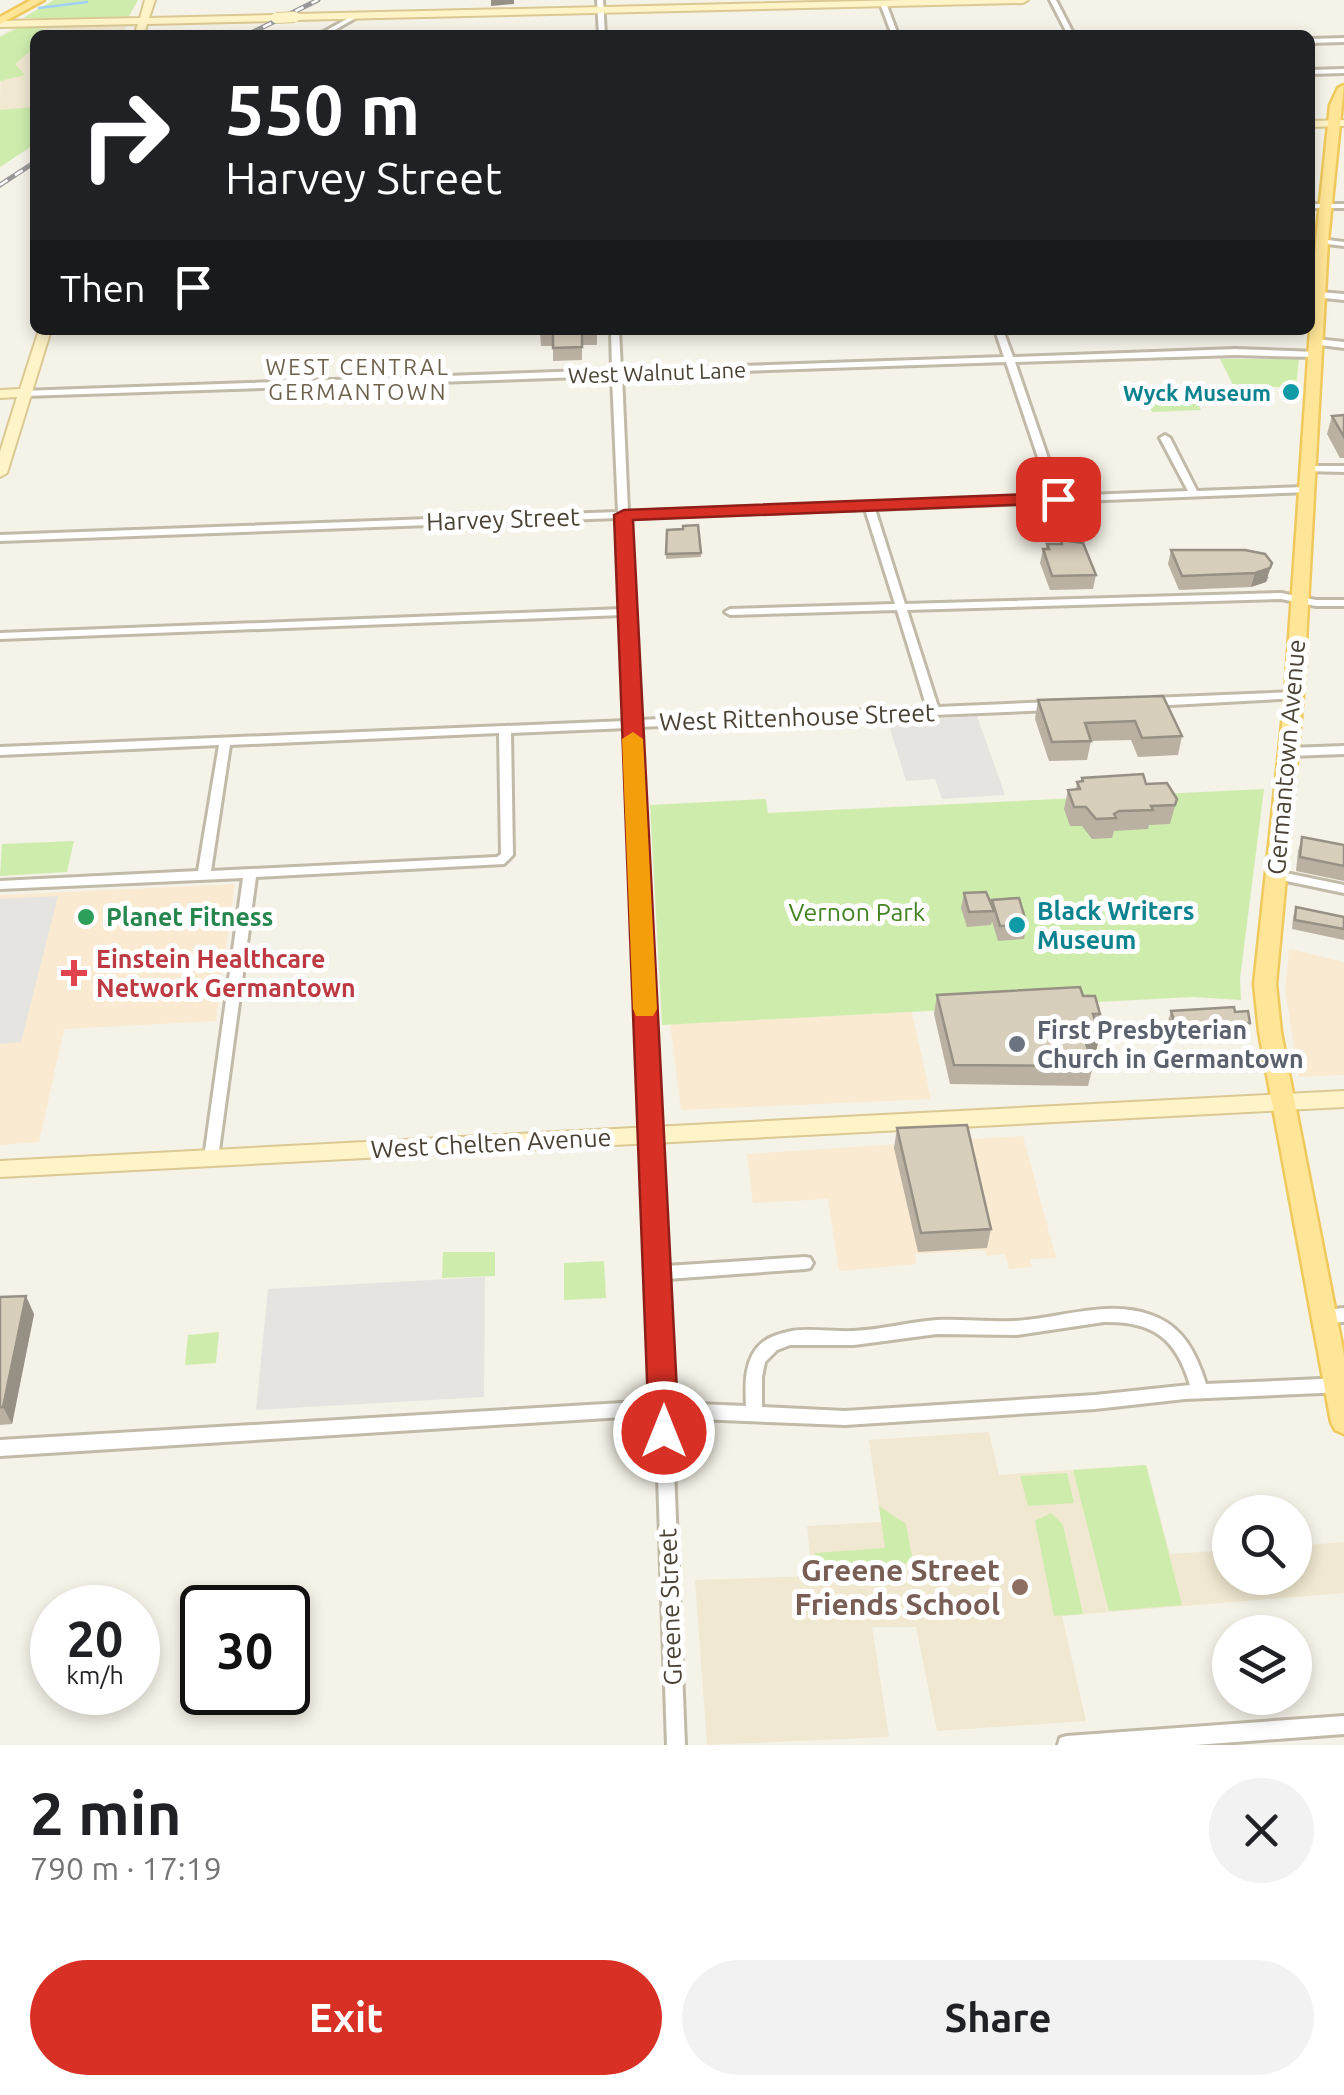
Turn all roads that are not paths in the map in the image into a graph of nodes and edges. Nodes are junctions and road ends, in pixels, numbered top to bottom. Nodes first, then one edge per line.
1 (39, 0) edge
2 (150, 0) edge
3 (1023, 0) edge
4 (1053, 0) edge
5 (883, 3) junction
6 (600, 5) edge
7 (356, 16) junction
8 (144, 20) junction
9 (0, 22) edge
10 (141, 30) edge
11 (331, 30) edge
12 (602, 30) edge
13 (893, 30) edge
14 (1069, 30) edge
15 (1344, 40) edge
16 (1315, 41) edge
17 (1344, 71) edge
18 (1315, 72) edge
19 (1344, 88) edge
20 (1339, 123) edge
21 (1315, 206) edge
22 (1326, 206) junction
23 (1344, 206) edge
24 (1322, 241) junction
25 (1344, 244) edge
26 (1318, 295) junction
27 (1344, 297) edge
28 (43, 335) edge
29 (615, 335) edge
30 (1001, 335) edge
31 (1344, 345) edge
32 (1315, 348) junction
33 (1009, 360) junction
34 (617, 373) junction
35 (26, 393) junction
36 (0, 394) edge
37 (1166, 438) dead end
38 (1307, 469) junction
39 (1344, 469) edge
40 (0, 473) edge
41 (1306, 490) junction
42 (1194, 494) junction
43 (1058, 499) junction
44 (869, 506) junction
45 (624, 515) junction
46 (0, 538) edge
47 (1300, 598) junction
48 (1344, 603) edge
49 (901, 608) junction
50 (627, 612) junction
51 (730, 612) dead end
52 (0, 636) edge
53 (1294, 696) junction
54 (1146, 702) edge
55 (1068, 706) edge
56 (934, 711) junction
57 (632, 724) junction
58 (505, 730) junction
59 (224, 742) junction
60 (1344, 750) edge
61 (0, 751) edge
62 (1288, 752) junction
63 (250, 873) junction
64 (204, 875) junction
65 (1276, 875) junction
66 (0, 885) edge
67 (1344, 890) edge
68 (1344, 1098) edge
69 (1282, 1102) junction
70 (654, 1134) junction
71 (211, 1158) junction
72 (0, 1169) edge
73 (805, 1263) dead end
74 (659, 1273) junction
75 (1334, 1316) edge
76 (1340, 1385) edge
77 (1200, 1391) junction
78 (664, 1409) junction
79 (754, 1415) junction
80 (1344, 1422) edge
81 (0, 1448) edge
82 (1344, 1725) edge
83 (676, 1745) edge
84 (1066, 1745) edge

1 - 9 main road
2 - 8 street
3 - 5 street
4 - 14 street
5 - 6 street
5 - 13 street
6 - 7 street
6 - 12 street
7 - 8 street, bridge
7 - 11 street
8 - 9 street
8 - 10 street
15 - 16 street
17 - 18 street
19 - 20 main road, Germantown Avenue
20 - 22 main road, Germantown Avenue
21 - 22 street
22 - 23 street
22 - 24 main road, Germantown Avenue
24 - 25 street
24 - 26 main road, Germantown Avenue
26 - 27 street
26 - 32 main road, Germantown Avenue
28 - 35 street
29 - 34 street, Greene Street
30 - 33 street
31 - 32 street, West Walnut Lane
32 - 33 street, West Walnut Lane
32 - 38 main road, Germantown Avenue
33 - 34 street, West Walnut Lane
33 - 43 street
34 - 35 street, West Walnut Lane
34 - 45 street, Greene Street
35 - 36 street, West Walnut Lane
35 - 40 street
37 - 42 street
38 - 39 street
38 - 41 main road, Germantown Avenue
41 - 42 street, Harvey Street
41 - 47 main road, Germantown Avenue
42 - 43 street, Harvey Street
43 - 44 street, Harvey Street
44 - 45 street, Harvey Street
44 - 49 street
45 - 46 street, Harvey Street
45 - 50 street, Greene Street
47 - 48 street
47 - 49 street
47 - 53 main road, Germantown Avenue
49 - 51 street
49 - 56 street
50 - 52 street
50 - 57 street, Greene Street
53 - 54 street
53 - 62 main road, Germantown Avenue
55 - 56 street, West Rittenhouse Street
56 - 57 street, West Rittenhouse Street
57 - 58 street, West Rittenhouse Street
57 - 70 street, Greene Street
58 - 59 street, West Rittenhouse Street
58 - 63 street
59 - 61 street, West Rittenhouse Street
59 - 64 street
60 - 62 street
62 - 65 main road, Germantown Avenue
63 - 64 street
63 - 71 street
64 - 66 street
65 - 67 street
65 - 69 main road, Germantown Avenue
68 - 69 street, West Chelten Avenue
69 - 70 street, West Chelten Avenue
69 - 75 main road, Germantown Avenue
70 - 71 street, West Chelten Avenue
70 - 74 street, Greene Street
71 - 72 street, West Chelten Avenue
73 - 74 street
74 - 78 street, Greene Street
75 - 76 main road, Germantown Avenue
76 - 77 street
76 - 80 main road, Germantown Avenue
77 - 79 street
77 - 79 street
78 - 79 street
78 - 81 street
78 - 83 street, Greene Street
82 - 84 street

